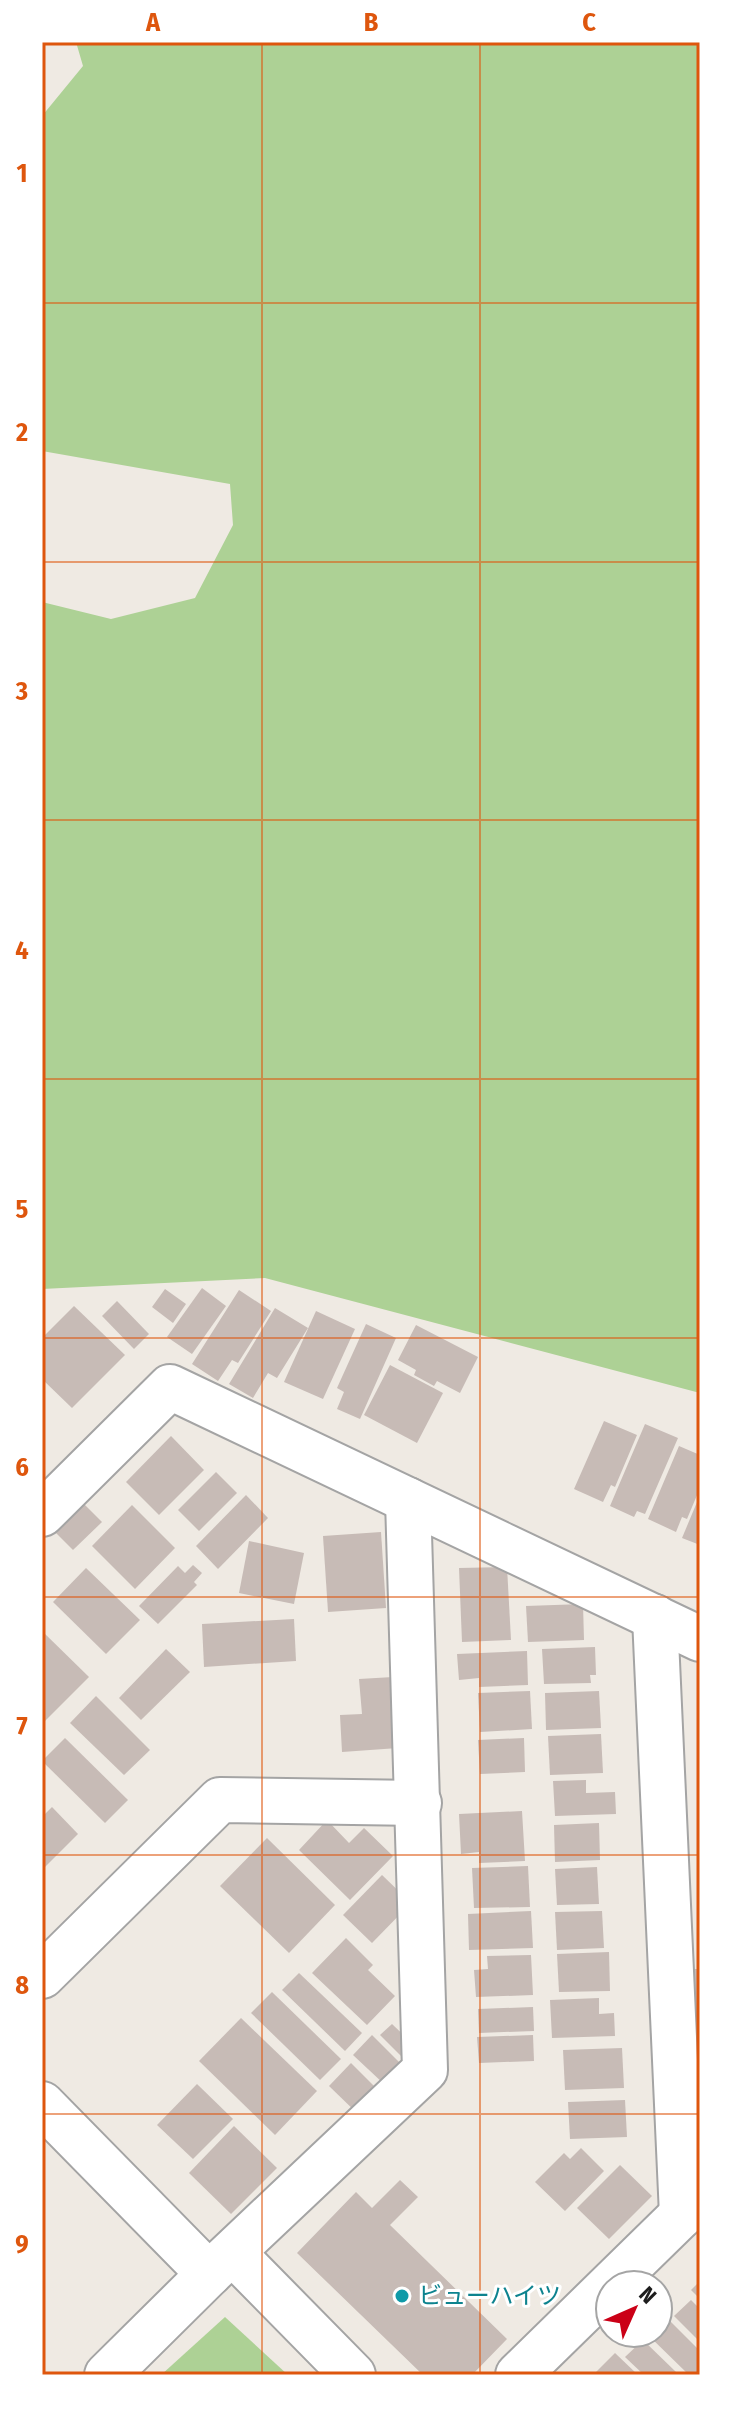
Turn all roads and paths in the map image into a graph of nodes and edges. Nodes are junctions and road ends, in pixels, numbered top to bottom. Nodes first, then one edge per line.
1 (408, 1500) junction
2 (42, 1514) edge
3 (655, 1617) junction
4 (700, 1639) edge
5 (419, 1803) junction
6 (42, 1976) edge
7 (42, 2104) edge
8 (691, 2206) edge
9 (221, 2264) junction
10 (107, 2375) edge
11 (353, 2375) edge
12 (518, 2375) edge

1 - 2 street
1 - 3 street
1 - 5 street
3 - 4 street
3 - 8 street
5 - 6 street
5 - 9 street
7 - 9 street
8 - 12 street
9 - 10 street
9 - 11 street

